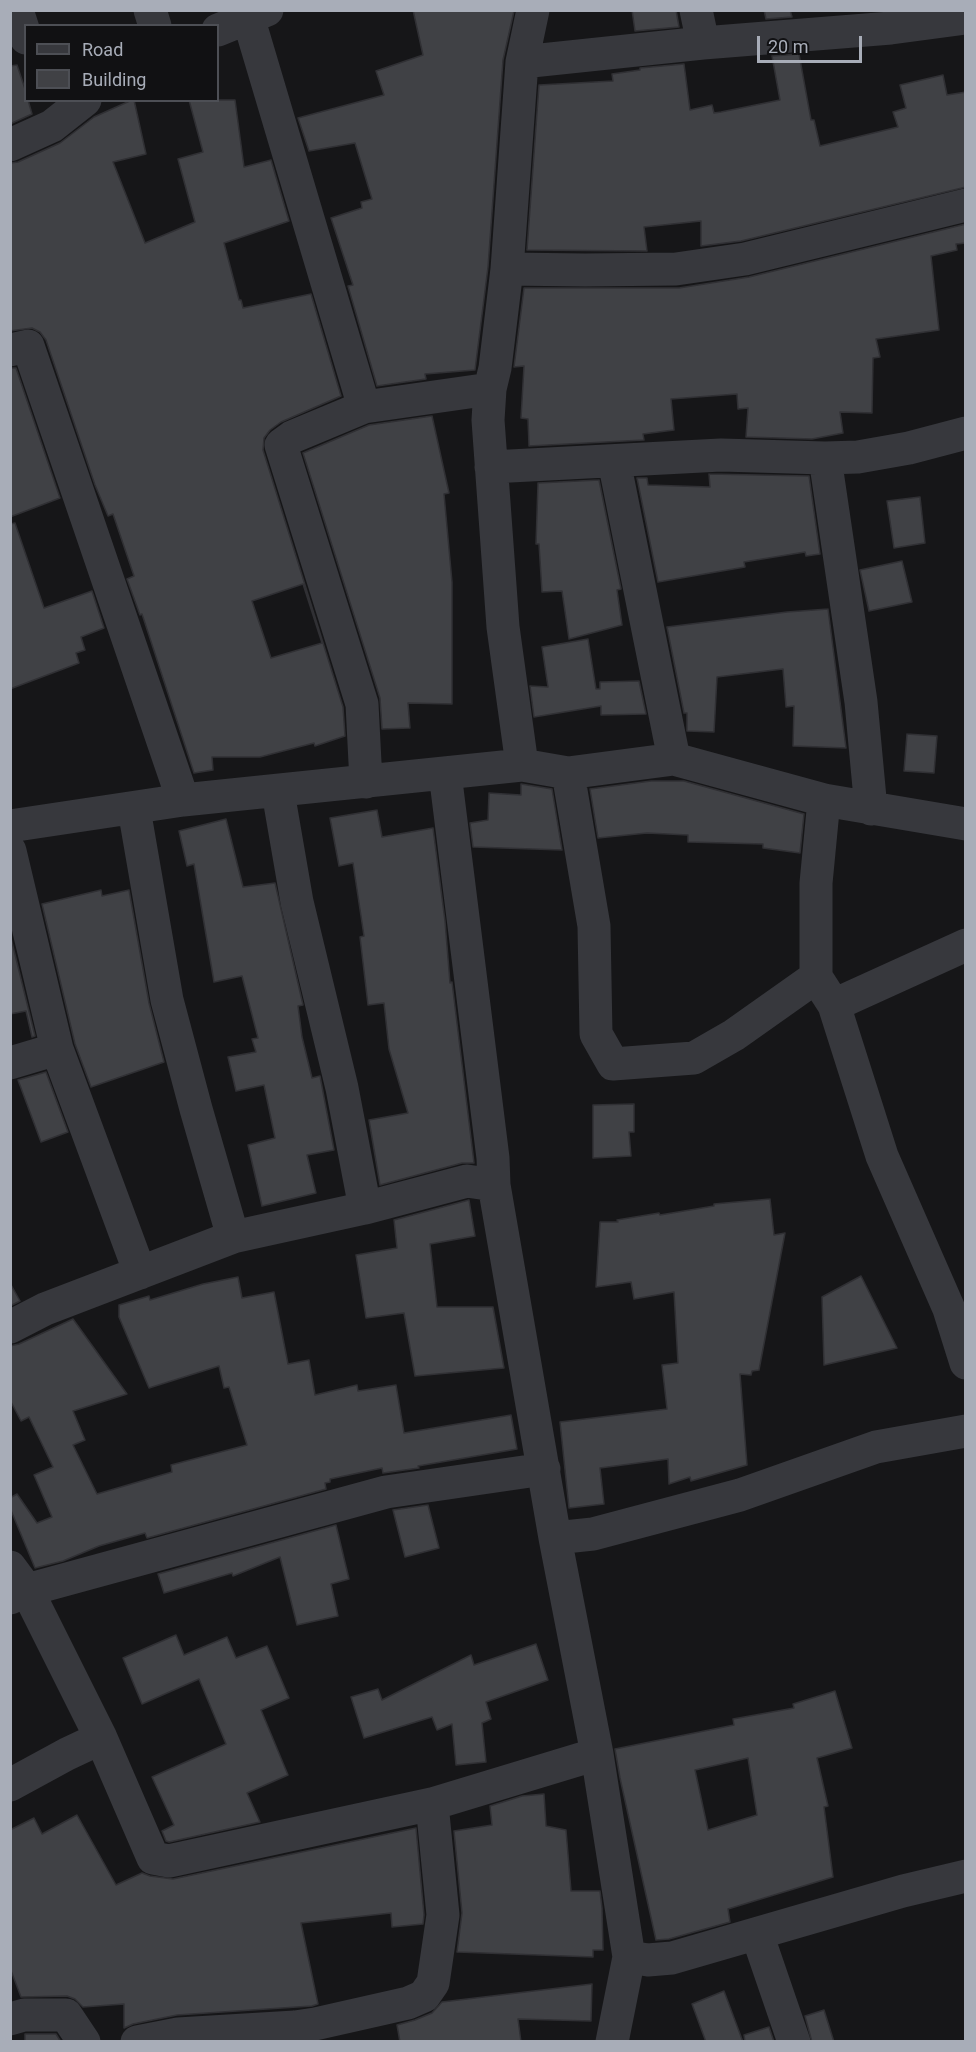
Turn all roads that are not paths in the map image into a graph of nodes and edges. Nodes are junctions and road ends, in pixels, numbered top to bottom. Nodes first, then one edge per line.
1 (17, 10) edge
2 (533, 10) edge
3 (696, 10) edge
4 (257, 14) edge
5 (966, 18) edge
6 (889, 19) edge
7 (219, 30) edge
8 (24, 32) edge
9 (703, 43) junction
10 (522, 62) junction
11 (79, 102) edge
12 (48, 113) edge
13 (10, 145) edge
14 (966, 205) edge
15 (507, 268) junction
16 (10, 350) edge
17 (490, 389) junction
18 (364, 407) junction
19 (966, 433) edge
20 (825, 458) junction
21 (614, 461) junction
22 (491, 467) junction
23 (674, 759) junction
24 (522, 765) junction
25 (445, 773) junction
26 (568, 773) junction
27 (366, 782) junction
28 (278, 792) junction
29 (183, 800) junction
30 (824, 800) junction
31 (134, 809) junction
32 (871, 809) junction
33 (966, 824) edge
34 (10, 826) edge
35 (10, 851) edge
36 (966, 945) edge
37 (816, 977) junction
38 (834, 1005) junction
39 (57, 1049) junction
40 (10, 1063) edge
41 (494, 1185) junction
42 (364, 1208) junction
43 (233, 1237) junction
44 (140, 1273) junction
45 (10, 1327) edge
46 (966, 1364) edge
47 (963, 1439) edge
48 (544, 1469) junction
49 (555, 1538) junction
50 (16, 1585) edge
51 (101, 1738) junction
52 (597, 1754) junction
53 (10, 1785) edge
54 (432, 1803) junction
55 (966, 1876) edge
56 (756, 1934) junction
57 (628, 1957) junction
58 (10, 2019) edge
59 (319, 2033) edge
60 (178, 2038) edge
61 (84, 2042) edge
62 (137, 2042) edge
63 (612, 2042) edge
64 (794, 2042) edge

1 - 8 street
2 - 10 street
3 - 9 street
4 - 7 street
4 - 18 street
5 - 6 street
6 - 9 street
9 - 10 street
10 - 15 street
11 - 12 street
12 - 13 street
14 - 15 street
15 - 17 street
16 - 29 street
17 - 18 street
17 - 22 street
18 - 27 street
19 - 20 street
20 - 21 street
20 - 32 street
21 - 22 street
21 - 23 street
22 - 24 street
23 - 26 street
23 - 30 street
24 - 25 street
24 - 26 street
25 - 27 street
25 - 41 street
26 - 37 street
27 - 28 street
28 - 29 street
28 - 42 street
29 - 31 street
30 - 32 street
30 - 37 street
31 - 34 street
31 - 43 street
32 - 33 street
35 - 39 street
36 - 38 street
37 - 38 street
38 - 46 street
39 - 40 street
39 - 44 street
41 - 42 street
41 - 48 street
42 - 43 street
43 - 44 street
44 - 45 street
47 - 49 street
48 - 49 street
48 - 50 street
49 - 52 street
50 - 51 street
51 - 53 street
51 - 54 street
52 - 54 street
52 - 57 street
54 - 59 street
55 - 56 street
56 - 57 street
56 - 64 street
57 - 63 street
58 - 61 street
59 - 60 street
60 - 62 street

